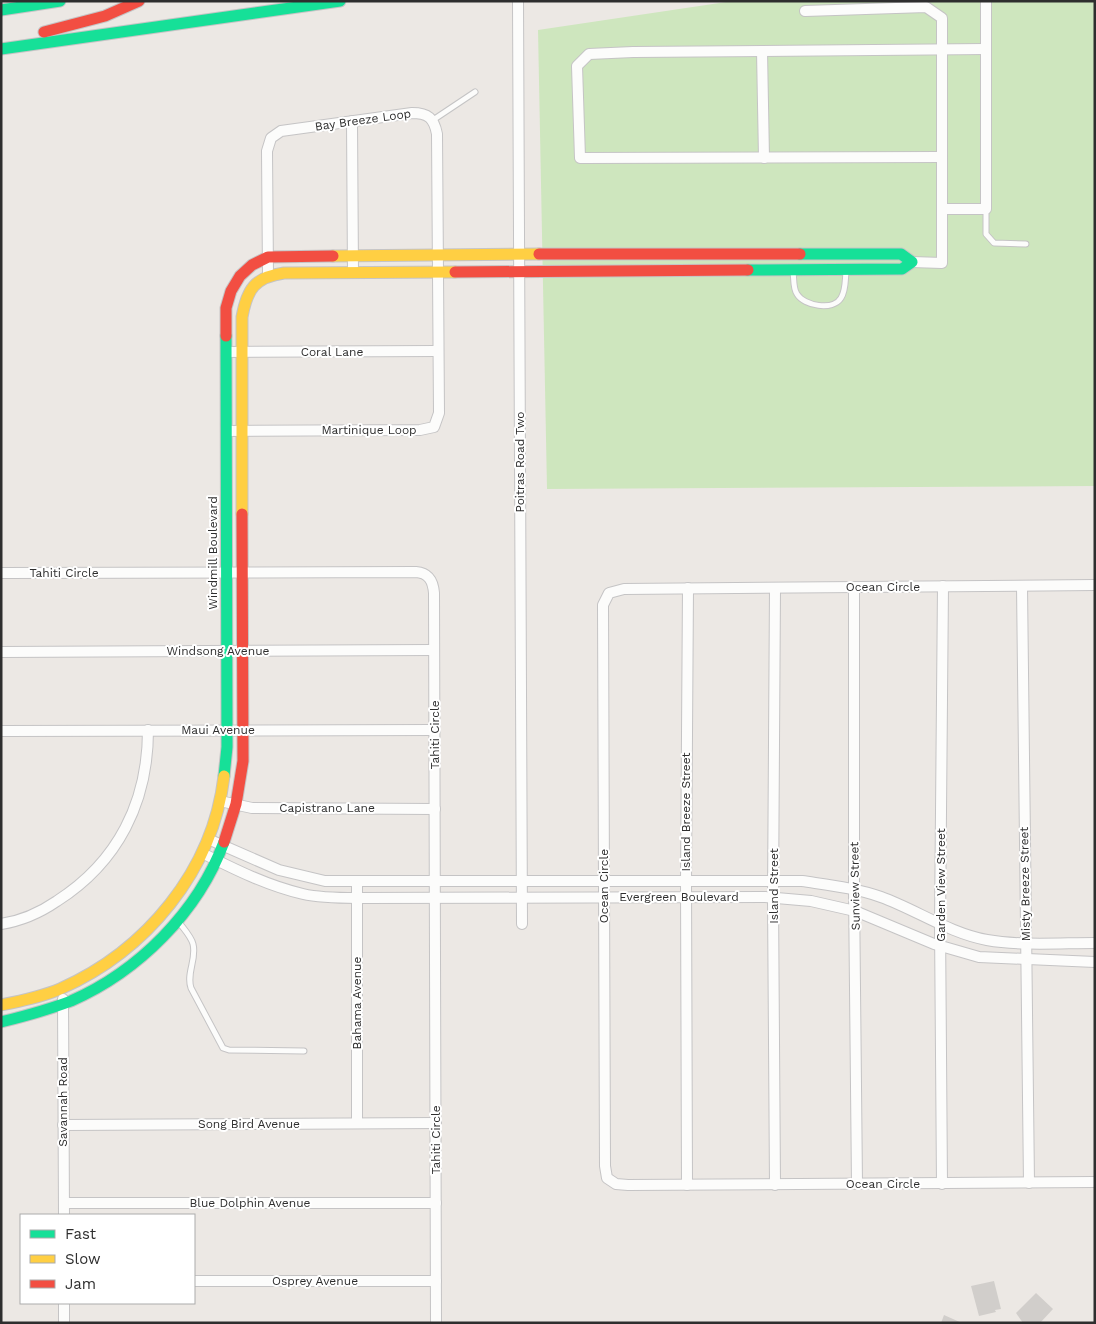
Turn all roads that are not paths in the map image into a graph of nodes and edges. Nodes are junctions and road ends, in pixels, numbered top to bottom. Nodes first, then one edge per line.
1 (60, 1) edge
2 (139, 1) edge
3 (277, 1) edge
4 (340, 1) edge
5 (518, 1) edge
6 (986, 1) edge
7 (1, 10) edge
8 (805, 11) dead end
9 (249, 14) junction
10 (1, 40) edge
11 (1, 49) edge
12 (986, 49) junction
13 (942, 50) junction
14 (762, 51) junction
15 (475, 92) dead end
16 (433, 120) junction
17 (352, 121) junction
18 (942, 157) junction
19 (764, 158) junction
20 (942, 209) junction
21 (986, 209) junction
22 (1026, 244) dead end
23 (519, 254) junction
24 (812, 254) junction
25 (438, 255) junction
26 (353, 256) junction
27 (268, 257) junction
28 (912, 262) junction
29 (813, 270) junction
30 (846, 270) junction
31 (519, 271) junction
32 (793, 271) junction
33 (438, 272) junction
34 (353, 273) junction
35 (268, 275) junction
36 (438, 351) junction
37 (226, 352) junction
38 (242, 352) junction
39 (226, 431) junction
40 (242, 431) junction
41 (227, 572) junction
42 (243, 572) junction
43 (1, 573) edge
44 (1095, 585) edge
45 (943, 586) junction
46 (1022, 586) junction
47 (854, 587) junction
48 (688, 588) junction
49 (775, 588) junction
50 (434, 650) junction
51 (228, 651) junction
52 (243, 651) junction
53 (1, 652) edge
54 (148, 730) junction
55 (228, 730) junction
56 (243, 730) junction
57 (435, 730) junction
58 (1, 731) edge
59 (220, 801) junction
60 (235, 805) junction
61 (435, 809) junction
62 (208, 839) junction
63 (223, 846) junction
64 (202, 853) junction
65 (216, 860) junction
66 (522, 881) junction
67 (604, 881) junction
68 (686, 881) junction
69 (774, 881) junction
70 (357, 882) junction
71 (436, 882) junction
72 (854, 890) junction
73 (604, 897) junction
74 (686, 897) junction
75 (357, 898) junction
76 (436, 898) junction
77 (522, 898) junction
78 (773, 898) junction
79 (855, 911) junction
80 (177, 920) junction
81 (1, 924) edge
82 (522, 924) dead end
83 (940, 924) junction
84 (1025, 943) junction
85 (1095, 943) edge
86 (941, 946) junction
87 (1026, 959) junction
88 (1095, 962) edge
89 (61, 988) junction
90 (1, 1005) edge
91 (63, 1005) junction
92 (1, 1022) edge
93 (304, 1051) dead end
94 (357, 1123) junction
95 (436, 1123) junction
96 (64, 1125) junction
97 (1095, 1182) edge
98 (1029, 1183) junction
99 (857, 1184) junction
100 (942, 1184) junction
101 (687, 1185) junction
102 (775, 1185) junction
103 (436, 1202) junction
104 (64, 1203) junction
105 (64, 1214) edge
106 (195, 1281) edge
107 (436, 1281) junction
108 (64, 1304) edge
109 (64, 1323) edge
110 (436, 1323) edge

1 - 7 main road
2 - 10 main road
3 - 9 main road
4 - 9 main road
5 - 23 street, Poitras Road Two
6 - 12 street
8 - 13 street
9 - 11 main road
12 - 13 street
12 - 21 street
13 - 14 street
13 - 18 street
14 - 19 street
14 - 19 street
15 - 16 lane
16 - 17 street, Bay Breeze Loop
16 - 25 street
17 - 26 street
17 - 27 street, Bay Breeze Loop
18 - 19 street
18 - 20 street
20 - 21 street
20 - 28 street
21 - 22 lane
23 - 24 main road
23 - 25 main road
23 - 31 street, Poitras Road Two
24 - 28 main road
24 - 29 street
25 - 26 main road
25 - 33 street
26 - 27 main road
26 - 34 street
27 - 35 street
27 - 37 main road, Windmill Boulevard
28 - 30 main road
29 - 30 main road
29 - 32 main road
30 - 32 lane
31 - 32 main road
31 - 33 main road
31 - 66 street, Poitras Road Two
33 - 34 main road
33 - 36 street
34 - 35 main road
35 - 38 main road
36 - 38 street, Coral Lane
36 - 40 street, Martinique Loop
37 - 38 street, Coral Lane
37 - 39 main road, Windmill Boulevard
38 - 40 main road
39 - 40 street, Martinique Loop
39 - 41 main road, Windmill Boulevard
40 - 42 main road
41 - 42 street, Tahiti Circle
41 - 43 street, Tahiti Circle
41 - 51 main road, Windmill Boulevard
42 - 50 street, Tahiti Circle
42 - 52 main road
44 - 46 street, Ocean Circle
45 - 46 street, Ocean Circle
45 - 47 street, Ocean Circle
45 - 83 street, Garden View Street
46 - 84 street, Misty Breeze Street
47 - 49 street, Ocean Circle
47 - 72 street, Sunview Street
48 - 49 street, Ocean Circle
48 - 67 street, Ocean Circle
48 - 68 street, Island Breeze Street
49 - 69 street, Island Street
50 - 52 street, Windsong Avenue
50 - 57 street, Tahiti Circle
51 - 52 street, Windsong Avenue
51 - 53 street, Windsong Avenue
51 - 55 main road, Windmill Boulevard
52 - 56 main road
54 - 55 street, Maui Avenue
54 - 58 street, Maui Avenue
54 - 81 street
55 - 56 street, Maui Avenue
55 - 59 main road, Windmill Boulevard
56 - 57 street, Maui Avenue
56 - 60 main road
57 - 61 street, Tahiti Circle
59 - 60 street, Capistrano Lane
59 - 62 main road, Windmill Boulevard
60 - 61 street, Capistrano Lane
60 - 63 main road
61 - 71 street, Tahiti Circle
62 - 63 street, Evergreen Boulevard
62 - 64 main road, Windmill Boulevard
63 - 65 main road
63 - 70 street, Evergreen Boulevard
64 - 65 street, Evergreen Boulevard
64 - 89 main road, Windmill Boulevard
65 - 75 street, Evergreen Boulevard
65 - 80 main road
66 - 67 street, Evergreen Boulevard
66 - 71 street, Evergreen Boulevard
66 - 77 street, Poitras Road Two
67 - 68 street, Evergreen Boulevard
67 - 73 street, Ocean Circle
68 - 69 street, Evergreen Boulevard
68 - 74 street, Island Breeze Street
69 - 72 street, Evergreen Boulevard
69 - 78 street, Island Street
70 - 71 street, Evergreen Boulevard
70 - 75 street, Bahama Avenue
71 - 76 street, Tahiti Circle
72 - 79 street, Sunview Street
72 - 83 street, Evergreen Boulevard
73 - 74 street, Evergreen Boulevard
73 - 77 street, Evergreen Boulevard
73 - 101 street, Ocean Circle
74 - 78 street, Evergreen Boulevard
74 - 101 street, Island Breeze Street
75 - 76 street, Evergreen Boulevard
75 - 94 street, Bahama Avenue
76 - 77 street, Evergreen Boulevard
76 - 95 street, Tahiti Circle
77 - 82 street, Poitras Road Two
78 - 79 street, Evergreen Boulevard
78 - 102 street, Island Street
79 - 86 street, Evergreen Boulevard
79 - 99 street, Sunview Street
80 - 91 main road
80 - 93 lane
83 - 84 street, Evergreen Boulevard
83 - 86 street, Garden View Street
84 - 85 street, Evergreen Boulevard
84 - 87 street, Misty Breeze Street
86 - 87 street, Evergreen Boulevard
86 - 100 street, Garden View Street
87 - 88 street, Evergreen Boulevard
87 - 98 street, Misty Breeze Street
89 - 90 main road, Windmill Boulevard
89 - 91 street, Savannah Road
91 - 92 main road
91 - 96 street, Savannah Road
94 - 95 street, Song Bird Avenue
94 - 96 street, Song Bird Avenue
95 - 103 street, Tahiti Circle
96 - 104 street, Savannah Road
97 - 98 street, Ocean Circle
98 - 100 street, Ocean Circle
99 - 100 street, Ocean Circle
99 - 102 street, Ocean Circle
101 - 102 street, Ocean Circle
103 - 104 street, Blue Dolphin Avenue
103 - 107 street, Tahiti Circle
104 - 105 street, Savannah Road
106 - 107 street, Osprey Avenue
107 - 110 street, Tahiti Circle
108 - 109 street

